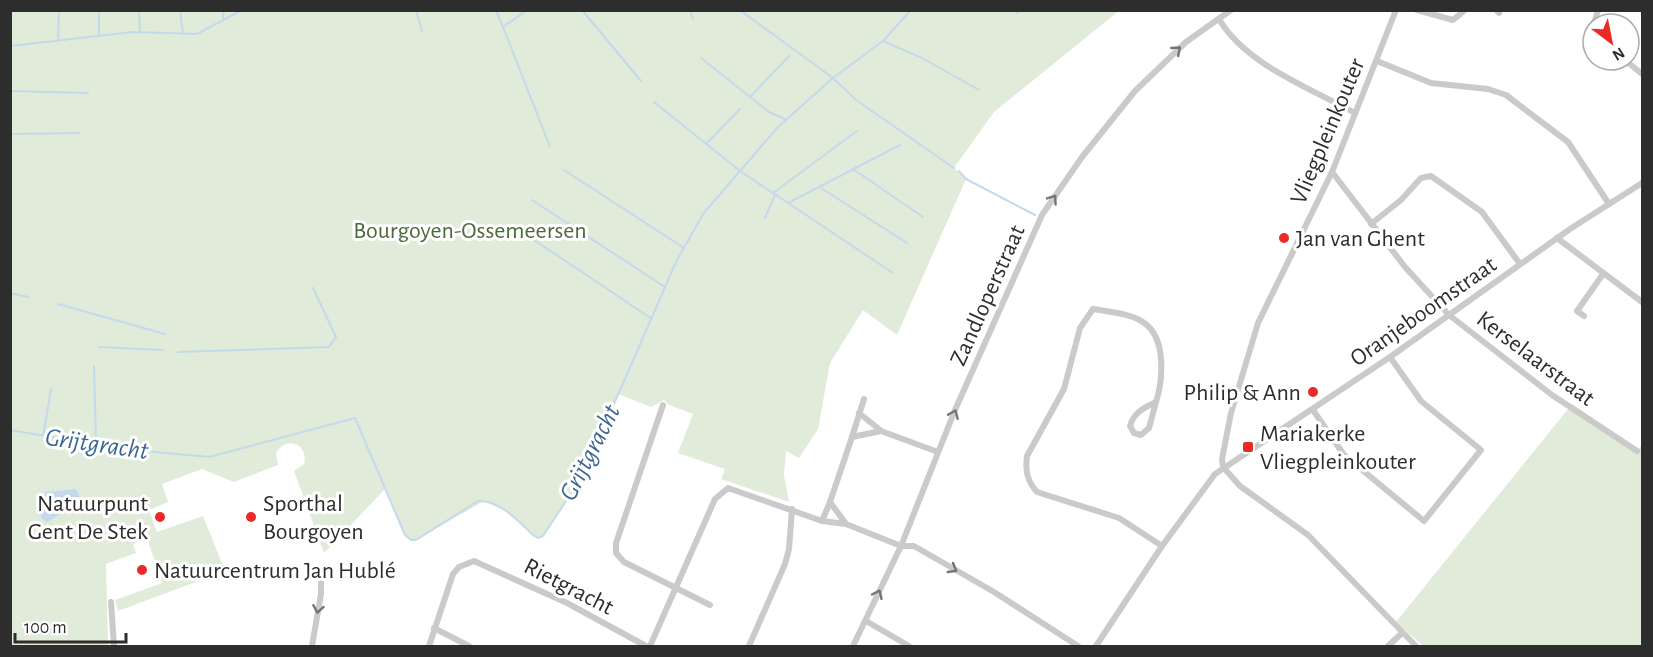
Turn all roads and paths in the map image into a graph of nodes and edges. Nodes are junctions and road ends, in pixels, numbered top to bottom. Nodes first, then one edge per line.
1 (1231, 10) edge
2 (1396, 10) edge
3 (1417, 10) edge
4 (1465, 10) edge
5 (1219, 19) junction
6 (1377, 61) junction
7 (1355, 113) junction
8 (1332, 172) junction
9 (1642, 183) edge
10 (1609, 204) junction
11 (1371, 224) junction
12 (1557, 238) junction
13 (1520, 264) junction
14 (1603, 274) junction
15 (1642, 302) edge
16 (1570, 306) dead end
17 (1577, 311) junction
18 (1449, 315) junction
19 (1584, 316) dead end
20 (1390, 357) junction
21 (864, 399) dead end
22 (1156, 402) junction
23 (663, 405) dead end
24 (1313, 410) junction
25 (859, 413) junction
26 (881, 431) junction
27 (852, 437) junction
28 (1637, 451) dead end
29 (938, 452) junction
30 (1223, 467) junction
31 (830, 502) junction
32 (792, 509) junction
33 (822, 521) junction
34 (846, 524) junction
35 (901, 546) junction
36 (1162, 546) junction
37 (321, 571) dead end
38 (678, 588) junction
39 (111, 602) dead end
40 (710, 605) dead end
41 (866, 621) junction
42 (435, 628) junction
43 (1401, 634) junction
44 (114, 646) edge
45 (312, 646) edge
46 (429, 646) edge
47 (470, 646) edge
48 (648, 646) edge
49 (749, 646) edge
50 (853, 646) edge
51 (909, 646) edge
52 (1078, 646) edge
53 (1096, 646) edge
54 (1388, 646) edge
55 (1416, 646) edge

1 - 5 street, Zandloperstraat
2 - 6 street, Vliegpleinkouter
3 - 4 street
5 - 7 street
29 -> 5 street, Zandloperstraat
6 - 7 street, Vliegpleinkouter
6 - 10 street
7 - 8 street, Vliegpleinkouter
8 - 11 street, Kerselaarstraat
8 - 30 street, Vliegpleinkouter
9 - 10 street, Oranjeboomstraat
10 - 12 street, Oranjeboomstraat
11 - 13 street
11 - 18 street, Kerselaarstraat
12 - 13 street, Oranjeboomstraat
12 - 14 street
13 - 18 street, Oranjeboomstraat
14 - 15 street
14 - 17 street
16 - 17 street
17 - 19 street
18 - 20 street, Oranjeboomstraat
18 - 28 street, Kerselaarstraat
20 - 24 street, Oranjeboomstraat
20 - 24 street
21 - 25 street
22 - 22 street
22 - 36 street
23 - 38 street
24 - 30 street, Oranjeboomstraat
25 - 26 street
25 - 27 street
26 - 27 street
26 - 29 street
27 - 31 street
29 - 35 street, Zandloperstraat
30 - 36 street, Oranjeboomstraat
30 - 43 street
31 - 33 street
31 - 34 street
32 - 33 street
32 - 38 street
32 - 49 street
33 - 34 street
34 - 35 street
41 -> 35 street, Zandloperstraat
35 -> 52 street
36 - 53 street, Oranjeboomstraat
37 -> 45 street
38 - 40 street
38 - 48 street
39 - 44 street
41 - 50 street, Zandloperstraat
41 - 51 street
42 - 46 street
42 - 47 street
42 - 48 street, Rietgracht
43 - 54 street
43 - 55 street

